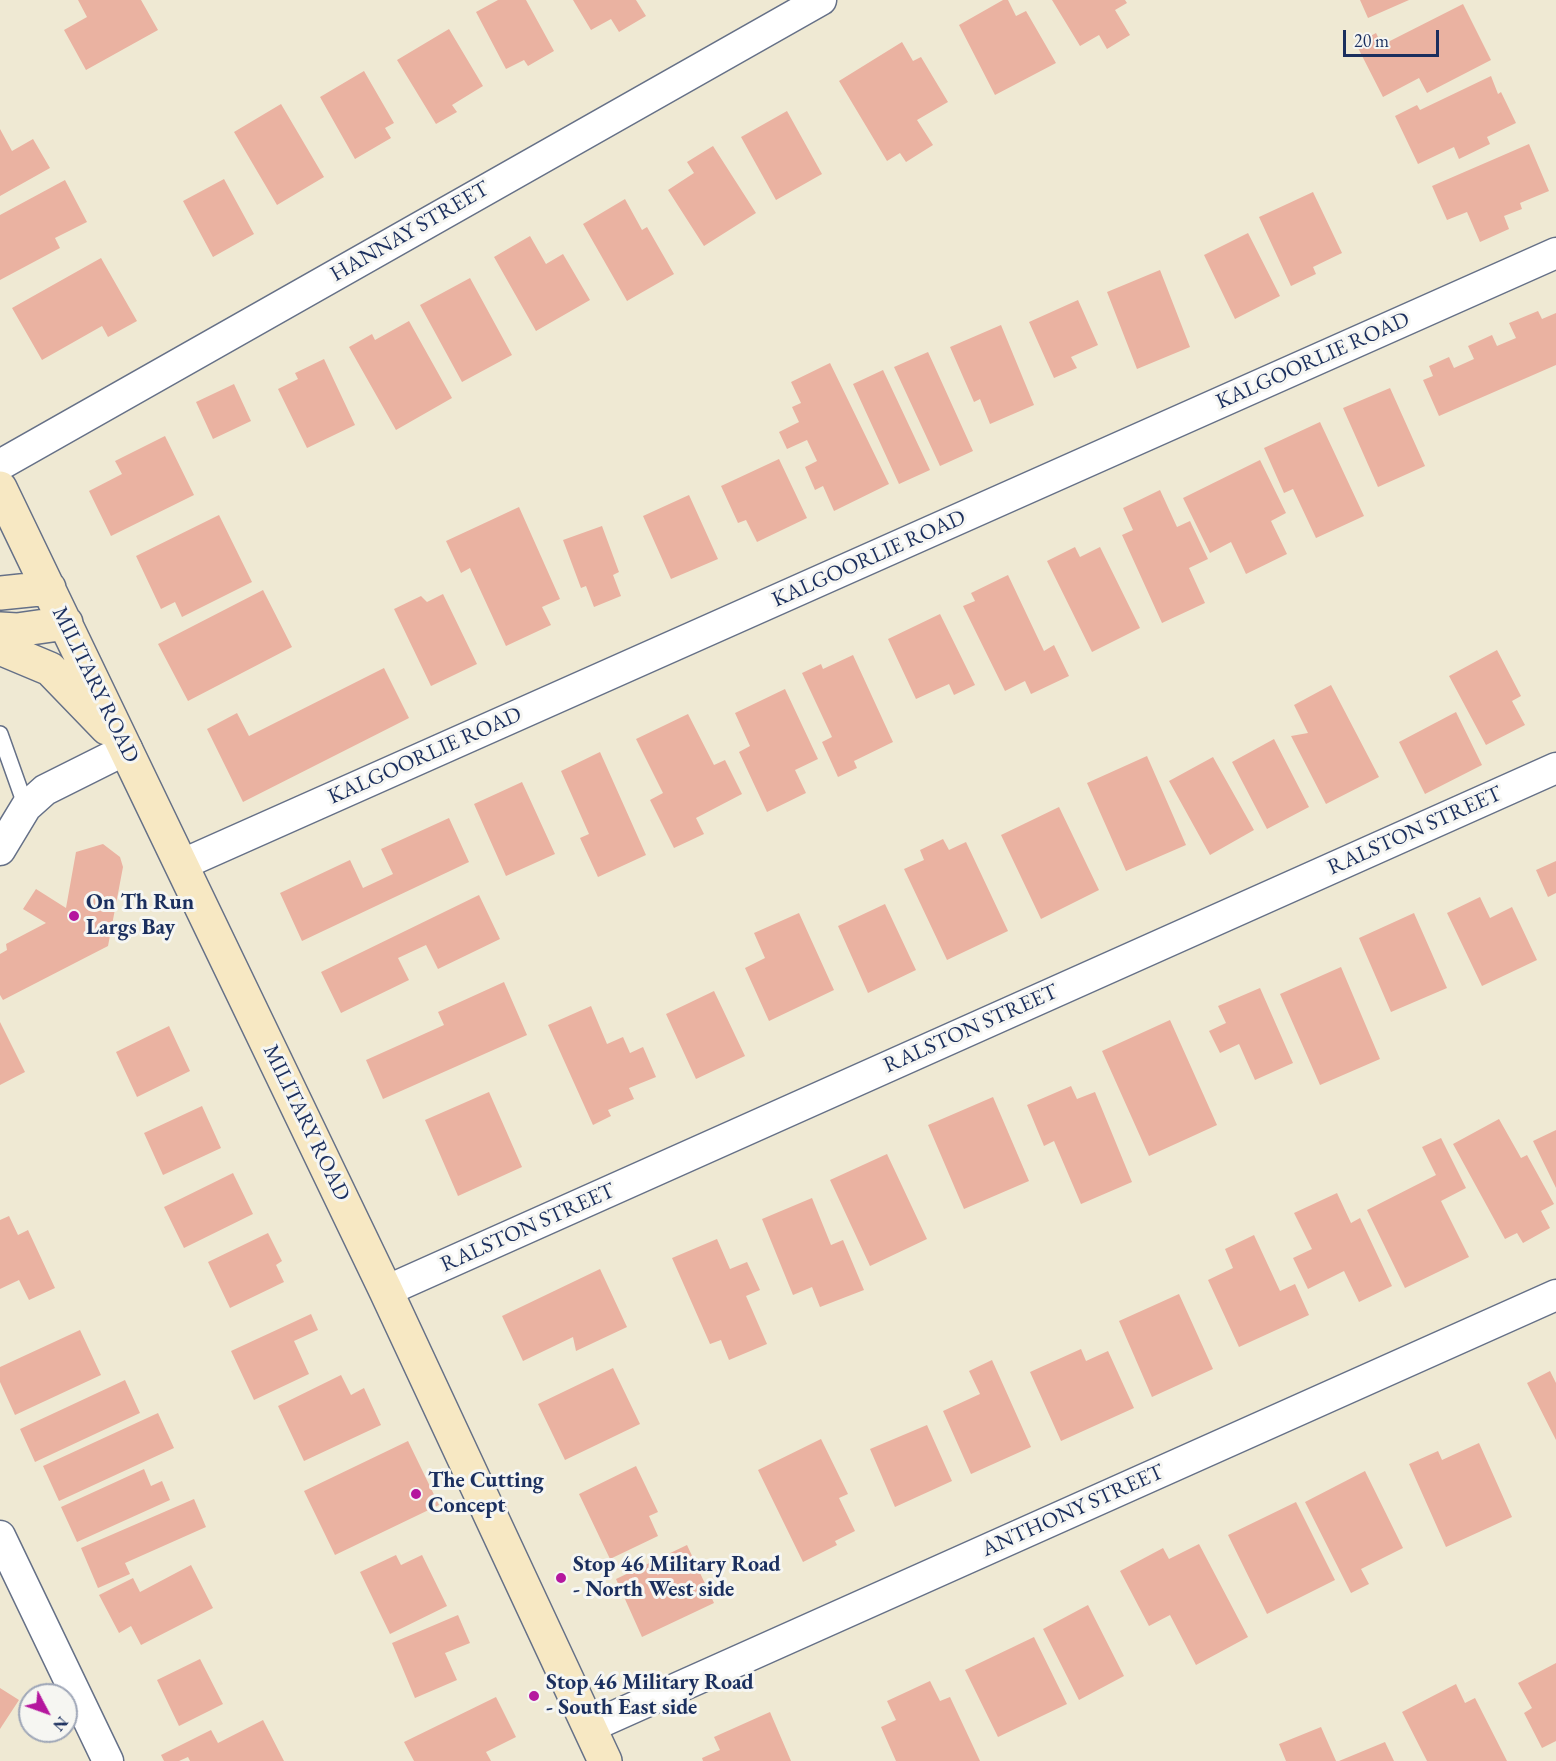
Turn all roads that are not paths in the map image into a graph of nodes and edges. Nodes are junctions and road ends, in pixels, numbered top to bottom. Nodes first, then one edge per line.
1 (821, 0) edge
2 (1556, 253) edge
3 (0, 465) edge
4 (0, 488) edge
5 (49, 588) junction
6 (0, 593) edge
7 (66, 623) junction
8 (0, 629) edge
9 (0, 648) edge
10 (0, 734) edge
11 (127, 749) junction
12 (1556, 768) edge
13 (26, 807) junction
14 (0, 850) edge
15 (183, 864) junction
16 (386, 1291) junction
17 (1556, 1295) edge
18 (0, 1536) edge
19 (590, 1726) junction
20 (108, 1761) edge
21 (605, 1761) edge

1 - 3 street, HANNAY STREET
2 - 15 street, KALGOORLIE ROAD
4 - 5 main road, MILITARY ROAD
5 - 6 main road
5 - 7 main road, MILITARY ROAD
7 - 8 main road
7 - 11 main road, MILITARY ROAD
9 - 11 main road
10 - 13 lane
11 - 13 street
11 - 15 main road, MILITARY ROAD
12 - 16 street, RALSTON STREET
13 - 14 street
15 - 16 main road, MILITARY ROAD
16 - 19 main road, MILITARY ROAD
17 - 19 street, ANTHONY STREET
18 - 20 street
19 - 21 main road, MILITARY ROAD

